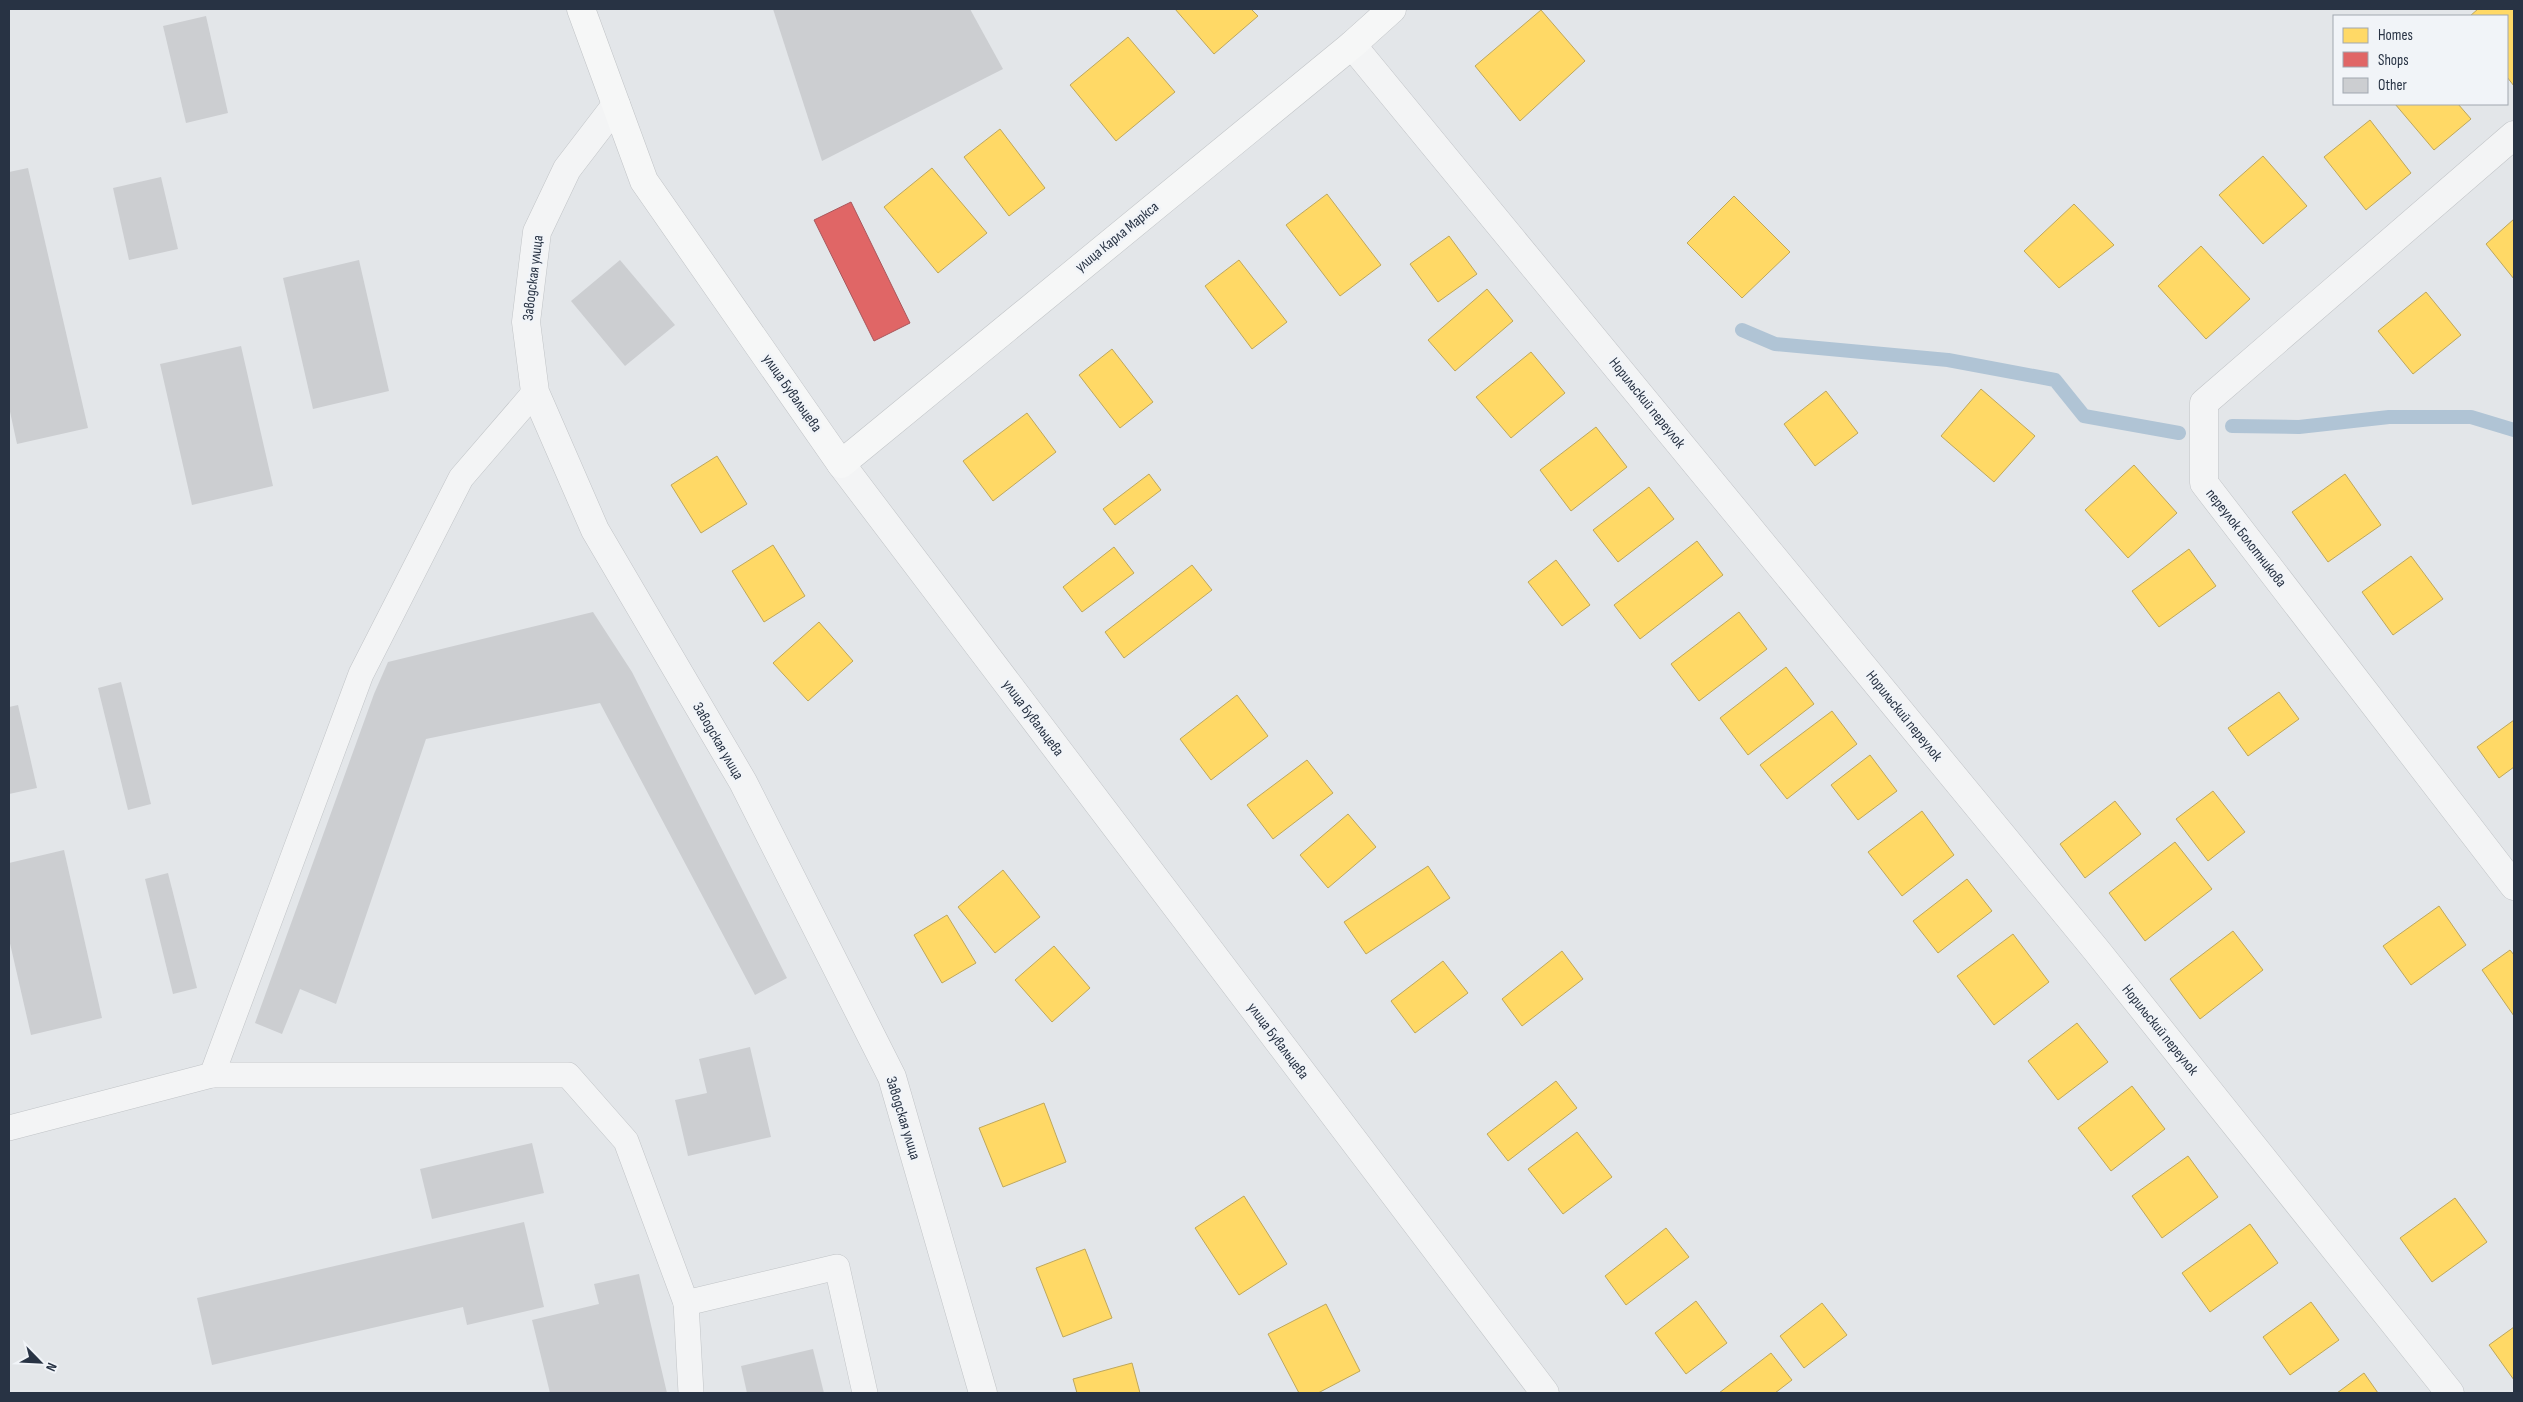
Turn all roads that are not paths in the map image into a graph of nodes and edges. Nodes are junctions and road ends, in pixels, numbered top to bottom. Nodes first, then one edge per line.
1 (581, 9) edge
2 (1392, 9) edge
3 (1352, 45) junction
4 (616, 105) junction
5 (2514, 134) edge
6 (535, 392) junction
7 (841, 464) junction
8 (2514, 886) edge
9 (212, 1075) junction
10 (9, 1128) edge
11 (686, 1303) junction
12 (690, 1393) edge
13 (865, 1393) edge
14 (983, 1393) edge
15 (1545, 1393) edge
16 (2450, 1393) edge

1 - 4 main road, улица Бувальцева
2 - 3 main road, улица Карла Маркса
3 - 7 main road, улица Карла Маркса
3 - 16 street, Норильский переулок
4 - 6 street, Заводская улица
4 - 7 main road, улица Бувальцева
5 - 8 street, переулок Болотникова
6 - 9 lane
6 - 14 street, Заводская улица
7 - 15 street, улица Бувальцева
9 - 10 lane
9 - 11 lane
11 - 12 lane
11 - 13 lane

